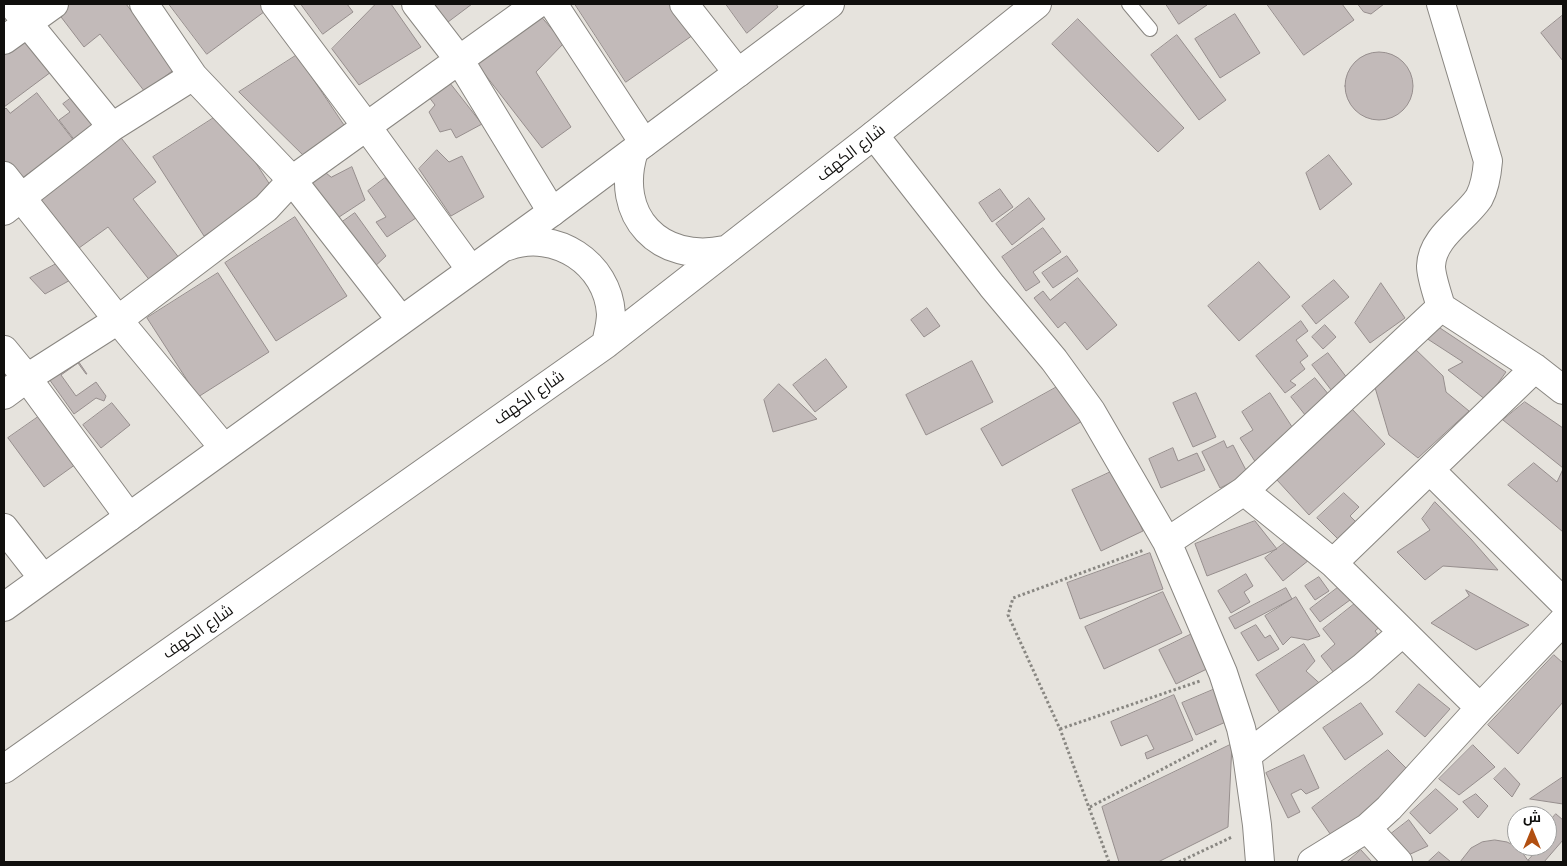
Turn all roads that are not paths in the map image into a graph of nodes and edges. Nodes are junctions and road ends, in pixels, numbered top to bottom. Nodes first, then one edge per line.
1 (54, 4) edge
2 (144, 4) edge
3 (275, 4) edge
4 (416, 4) edge
5 (537, 4) edge
6 (553, 4) edge
7 (684, 4) edge
8 (1037, 4) edge
9 (1130, 4) edge
10 (1441, 4) edge
11 (826, 5) edge
12 (19, 14) edge
13 (1150, 29) dead end
14 (4, 40) edge
15 (460, 61) junction
16 (738, 73) junction
17 (193, 76) junction
18 (367, 126) junction
19 (112, 127) junction
20 (874, 135) junction
21 (639, 147) junction
22 (4, 176) edge
23 (292, 180) junction
24 (13, 205) edge
25 (552, 212) junction
26 (501, 249) junction
27 (725, 250) junction
28 (471, 270) junction
29 (1441, 307) junction
30 (118, 320) junction
31 (402, 320) junction
32 (606, 344) junction
33 (4, 350) edge
34 (1535, 368) junction
35 (26, 378) junction
36 (1563, 390) edge
37 (4, 395) edge
38 (224, 448) junction
39 (1430, 470) junction
40 (1244, 491) junction
41 (129, 517) junction
42 (4, 528) edge
43 (1167, 542) junction
44 (1333, 563) junction
45 (43, 578) junction
46 (1563, 602) edge
47 (4, 607) edge
48 (1563, 621) edge
49 (1402, 633) junction
50 (1480, 708) junction
51 (1247, 755) junction
52 (4, 769) edge
53 (1367, 828) junction
54 (1260, 862) edge
55 (1312, 862) edge
56 (1398, 862) edge

1 - 12 street
2 - 17 street
3 - 18 street
4 - 15 street
5 - 15 street
6 - 21 street
7 - 16 street
8 - 20 street, شارع الكهف
9 - 13 lane
10 - 29 street
11 - 16 street
12 - 14 street
12 - 19 street
15 - 18 street
15 - 25 street
16 - 21 street
17 - 19 street
17 - 23 street
18 - 23 street
18 - 28 street
19 - 24 street
20 - 27 street, شارع الكهف
20 - 43 street
21 - 25 street
21 - 27 street
22 - 24 street
23 - 30 street
23 - 31 street
24 - 30 street
25 - 26 street
26 - 28 street
26 - 32 street
27 - 32 street, شارع الكهف
28 - 31 street
29 - 34 street
29 - 40 street
30 - 35 street
30 - 38 street
31 - 38 street
32 - 52 street, شارع الكهف
33 - 35 street
34 - 36 street
34 - 39 street
35 - 37 street
35 - 41 street
38 - 41 street
39 - 44 street
39 - 46 street
40 - 43 street
40 - 44 street
41 - 45 street
42 - 45 street
43 - 51 street
44 - 49 street
45 - 47 street
48 - 50 street
49 - 50 street
49 - 51 street
50 - 53 street
51 - 54 street
53 - 55 street
53 - 56 street

